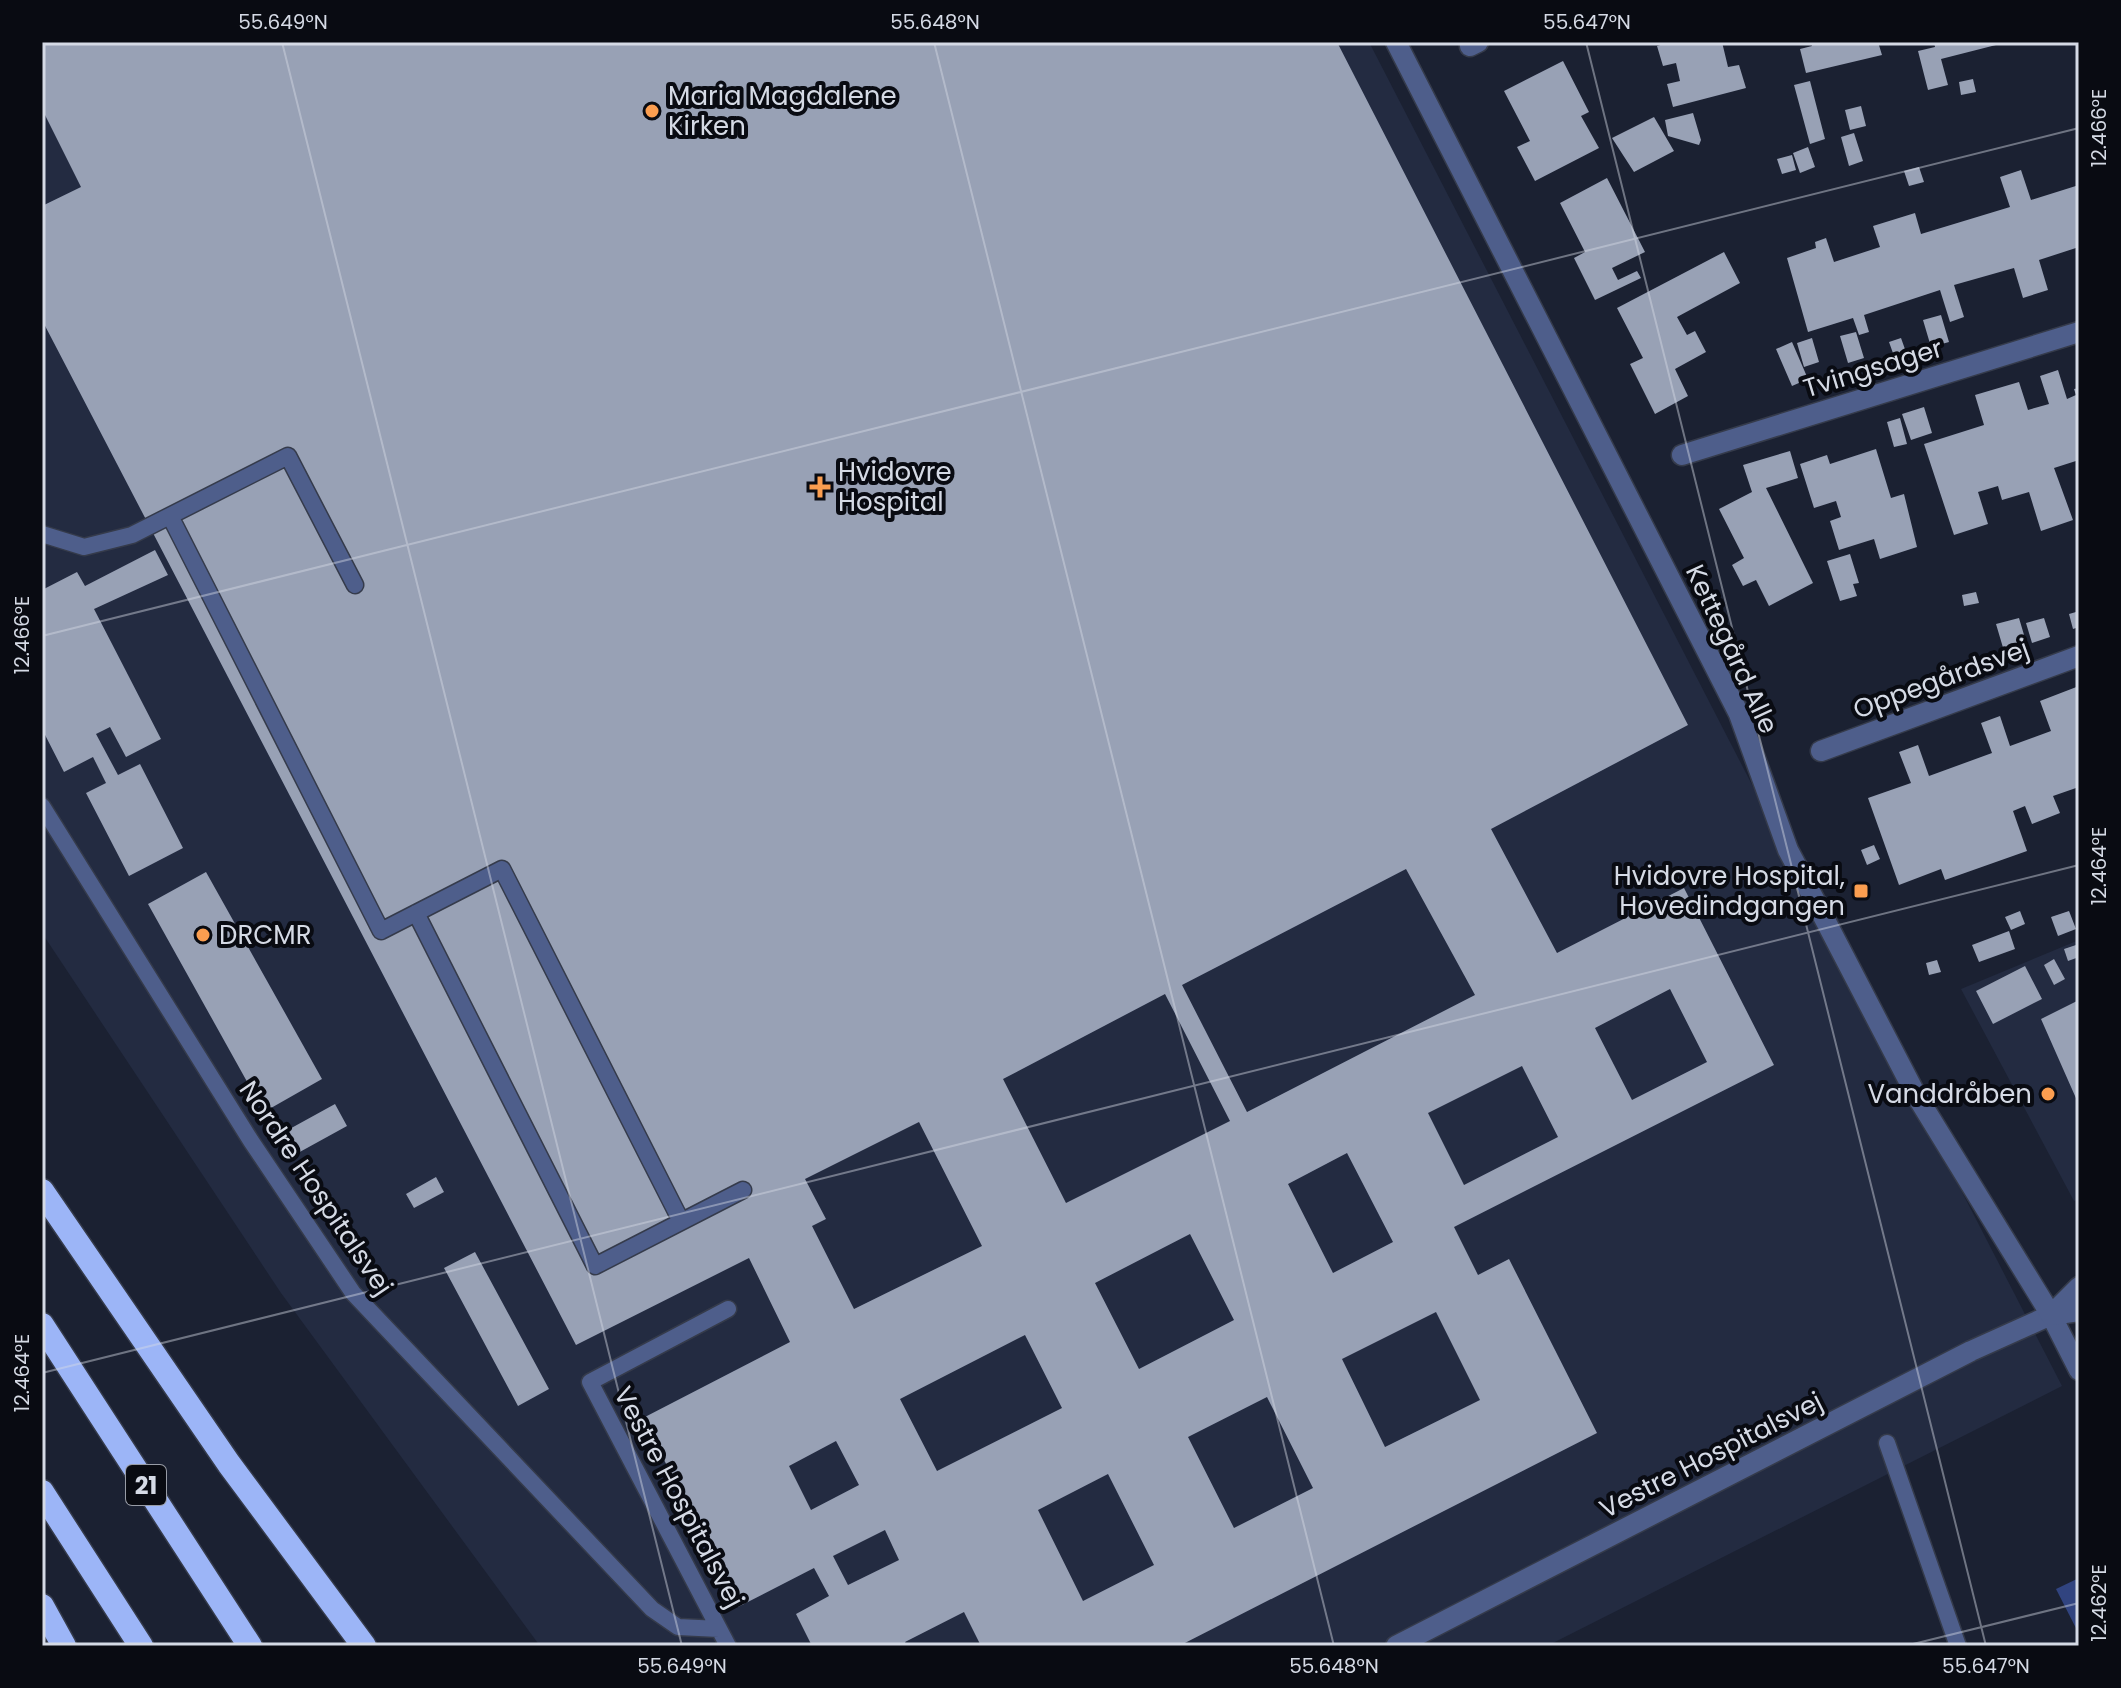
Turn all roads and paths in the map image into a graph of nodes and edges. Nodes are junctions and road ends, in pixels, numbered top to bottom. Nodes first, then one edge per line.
1 (1396, 42) edge
2 (2079, 332) edge
3 (1682, 455) dead end
4 (170, 516) junction
5 (42, 534) edge
6 (355, 585) dead end
7 (2079, 656) edge
8 (1821, 751) dead end
9 (42, 806) edge
10 (416, 913) junction
11 (743, 1190) dead end
12 (42, 1191) edge
13 (681, 1221) junction
14 (2079, 1287) edge
15 (728, 1309) dead end
16 (2079, 1311) edge
17 (2051, 1315) junction
18 (42, 1325) edge
19 (2079, 1370) edge
20 (1887, 1443) dead end
21 (42, 1492) edge
22 (42, 1606) edge
23 (719, 1629) junction
24 (64, 1646) edge
25 (141, 1646) edge
26 (250, 1646) edge
27 (364, 1646) edge
28 (728, 1646) edge
29 (1396, 1646) edge
30 (1958, 1646) edge

1 - 17 street, Kettegård Alle
2 - 3 street, Tvingsager
4 - 5 lane
4 - 6 lane
4 - 10 lane
7 - 8 street, Oppegårdsvej
9 - 23 lane, Nordre Hospitalsvej
10 - 13 lane
10 - 13 lane
11 - 13 lane
12 - 27 highway
14 - 17 street
15 - 23 lane, Vestre Hospitalsvej
16 - 17 street
17 - 19 street, Kettegård Alle
17 - 29 street, Vestre Hospitalsvej
18 - 26 highway, 21
20 - 30 lane
21 - 25 highway
22 - 24 highway
23 - 28 lane, Vestre Hospitalsvej

